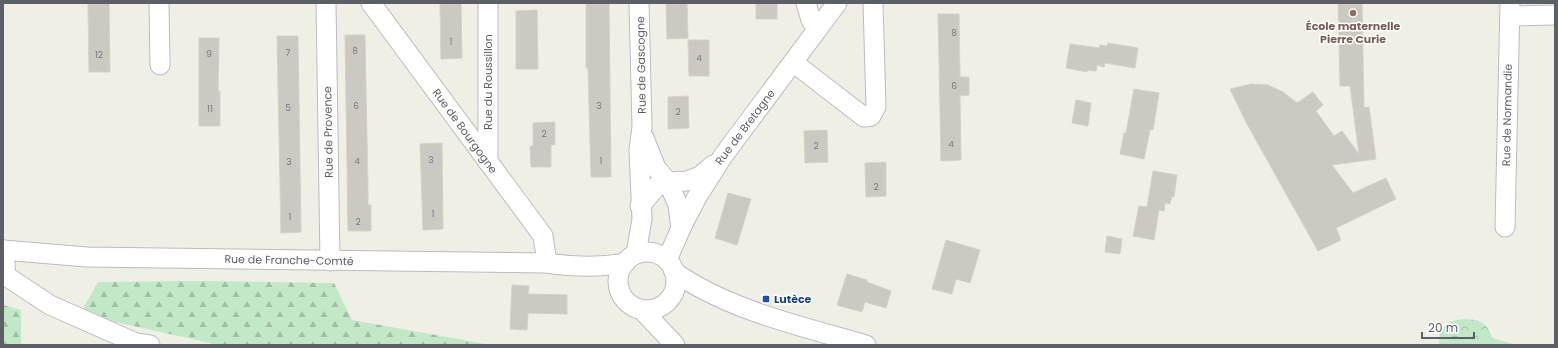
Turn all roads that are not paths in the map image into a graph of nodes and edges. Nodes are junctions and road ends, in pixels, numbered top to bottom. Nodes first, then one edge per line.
1 (159, 3) edge
2 (326, 3) edge
3 (371, 3) edge
4 (488, 3) edge
5 (639, 3) edge
6 (806, 3) edge
7 (838, 3) edge
8 (873, 3) edge
9 (1510, 10) edge
10 (1555, 15) edge
11 (817, 29) junction
12 (794, 63) junction
13 (160, 65) dead end
14 (642, 127) junction
15 (723, 156) junction
16 (488, 162) junction
17 (668, 182) junction
18 (640, 206) junction
19 (1504, 227) dead end
20 (681, 228) junction
21 (3, 250) edge
22 (631, 259) junction
23 (330, 261) junction
24 (547, 264) junction
25 (671, 266) junction
26 (575, 268) junction
27 (619, 287) junction
28 (670, 299) junction
29 (727, 301) junction
30 (642, 310) junction
31 (112, 339) edge
32 (150, 345) edge
33 (676, 345) edge
34 (866, 345) edge

1 - 13 street
2 - 23 street, Rue de Provence
3 - 16 street, Rue de Bourgogne
4 - 16 street, Rue du Roussillon
5 - 14 street, Rue de Gascogne
6 - 11 street
7 - 11 street, Rue de Bretagne
8 - 12 street
9 - 10 street
9 - 19 street, Rue de Normandie
11 - 12 street, Rue de Bretagne
12 - 15 street, Rue de Bretagne
14 - 17 street, Rue de Gascogne
14 - 18 street, Rue de Gascogne
15 - 17 street
15 - 20 street, Rue de Bretagne
16 - 24 street, Rue de Bourgogne
17 - 18 street
17 - 20 street, Rue de Gascogne
18 - 22 street, Rue de Gascogne
20 - 25 street, Rue de Bretagne
21 - 23 street, Rue de Franche-Comté
21 - 31 street
22 - 25 street
22 - 26 street, Rue de Franche-Comté
22 - 27 street
23 - 24 street, Rue de Franche-Comté
24 - 26 street, Rue de Franche-Comté
25 - 28 street
25 - 29 street
26 - 27 street, Rue de Franche-Comté
27 - 30 street
28 - 29 street
28 - 30 street
28 - 33 street
29 - 34 street
30 - 33 street
31 - 32 street

